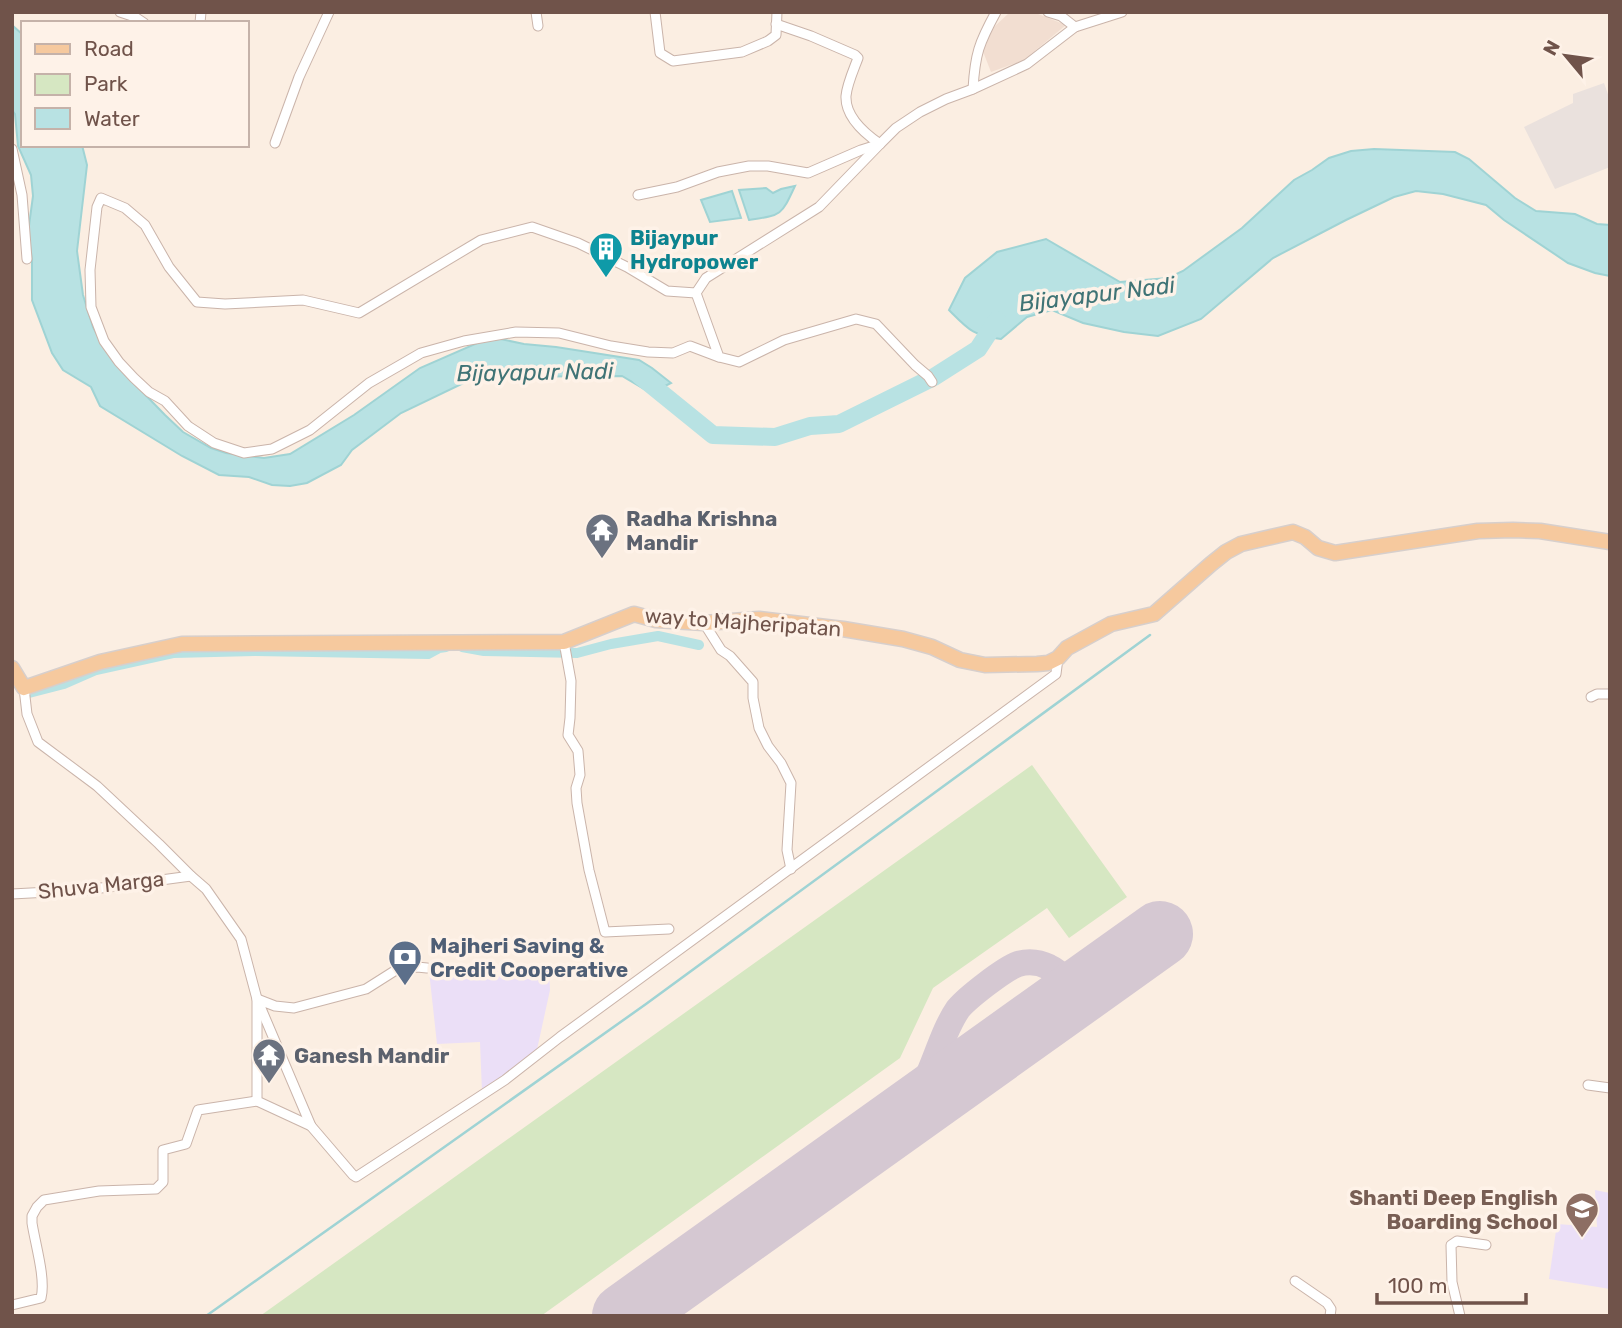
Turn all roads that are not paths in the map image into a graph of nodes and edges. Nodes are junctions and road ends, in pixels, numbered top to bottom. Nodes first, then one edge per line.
1 (120, 12) edge
2 (329, 12) edge
3 (536, 12) edge
4 (655, 12) edge
5 (777, 12) edge
6 (996, 12) edge
7 (1048, 12) edge
8 (1122, 12) edge
9 (141, 21) edge
10 (776, 24) junction
11 (538, 26) dead end
12 (1075, 27) junction
13 (973, 89) junction
14 (275, 143) dead end
15 (880, 144) junction
16 (12, 149) edge
17 (638, 195) dead end
18 (27, 259) dead end
19 (696, 293) junction
20 (719, 357) junction
21 (930, 379) dead end
22 (1610, 542) edge
23 (704, 623) junction
24 (564, 642) junction
25 (1058, 658) junction
26 (12, 668) edge
27 (24, 688) junction
28 (1610, 694) edge
29 (1591, 697) dead end
30 (792, 869) junction
31 (191, 876) junction
32 (12, 894) edge
33 (669, 929) dead end
34 (427, 968) dead end
35 (257, 999) junction
36 (1588, 1085) dead end
37 (1610, 1088) edge
38 (257, 1101) junction
39 (312, 1126) junction
40 (1486, 1245) dead end
41 (1295, 1281) dead end
42 (12, 1305) edge
43 (1330, 1316) edge
44 (1460, 1316) edge

1 - 9 street
2 - 14 street
3 - 11 street
4 - 10 street
5 - 10 street
6 - 13 street
7 - 12 street
8 - 12 street
10 - 15 street
12 - 13 street
13 - 15 street
15 - 17 street
15 - 19 street
16 - 18 street
19 - 20 street
19 - 20 street
20 - 21 street
22 - 25 main road, way to Majheripatan
23 - 24 main road, way to Majheripatan
23 - 25 main road, way to Majheripatan
23 - 30 street
24 - 27 main road, way to Majheripatan
24 - 33 street
25 - 30 street
26 - 27 main road
27 - 31 street
28 - 29 street
30 - 39 street
31 - 32 street, Shuva Marga
31 - 35 street
34 - 35 street
35 - 38 street
35 - 39 street
36 - 37 street
38 - 39 street
38 - 42 street
40 - 44 street
41 - 43 street

